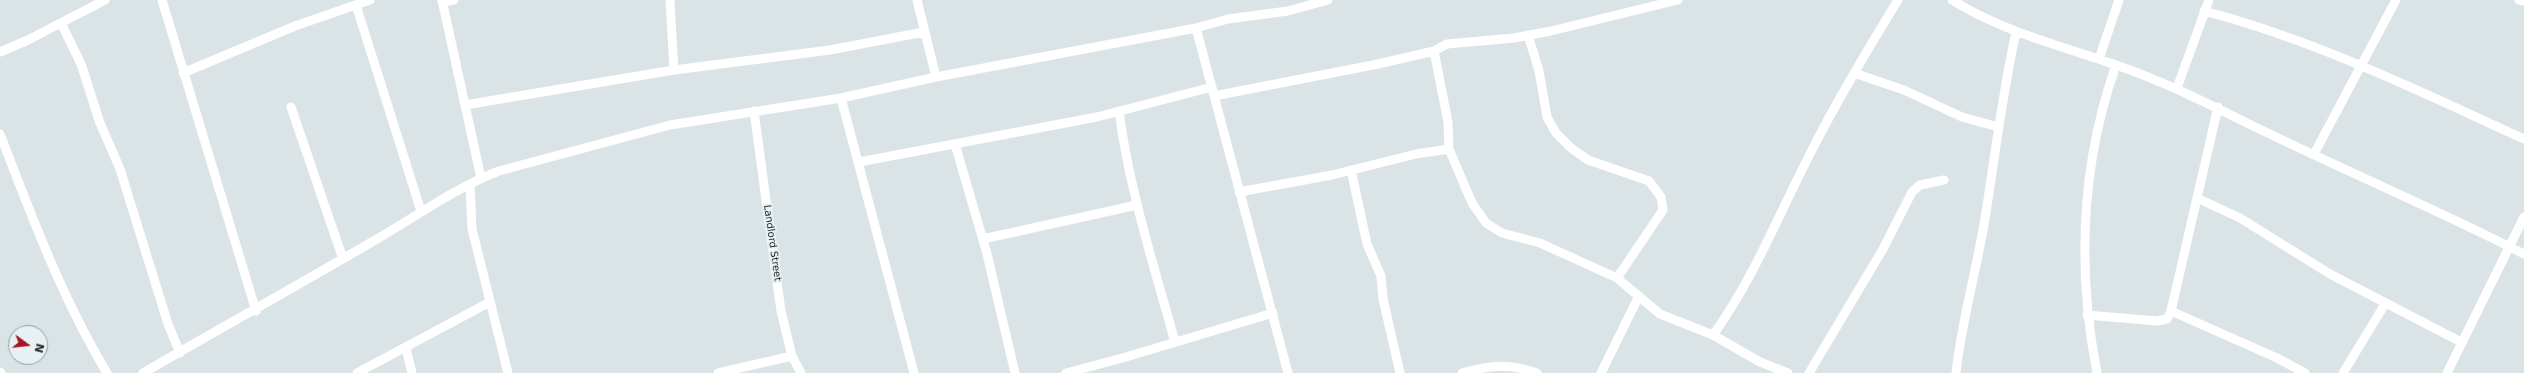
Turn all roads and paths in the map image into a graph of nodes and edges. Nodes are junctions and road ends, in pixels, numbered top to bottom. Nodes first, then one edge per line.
1 (105, 0) edge
2 (162, 0) edge
3 (370, 0) edge
4 (454, 0) edge
5 (670, 0) edge
6 (917, 0) edge
7 (1328, 0) edge
8 (1678, 0) edge
9 (1898, 0) edge
10 (1952, 0) edge
11 (2119, 0) edge
12 (2208, 0) edge
13 (2396, 0) edge
14 (2519, 0) edge
15 (442, 1) edge
16 (2524, 1) edge
17 (356, 5) junction
18 (2204, 12) junction
19 (60, 23) junction
20 (1196, 28) junction
21 (924, 32) junction
22 (2016, 32) junction
23 (1528, 35) junction
24 (1434, 51) junction
25 (0, 52) edge
26 (2099, 59) junction
27 (2116, 65) junction
28 (2362, 66) junction
29 (674, 70) junction
30 (183, 73) junction
31 (1854, 73) junction
32 (936, 77) junction
33 (2177, 88) junction
34 (1213, 91) junction
35 (841, 98) junction
36 (465, 105) junction
37 (291, 107) dead end
38 (2218, 107) junction
39 (754, 111) junction
40 (1119, 111) junction
41 (1998, 127) junction
42 (0, 134) edge
43 (2524, 139) edge
44 (955, 144) junction
45 (1449, 149) junction
46 (2314, 154) junction
47 (859, 162) junction
48 (1351, 170) junction
49 (481, 178) junction
50 (1944, 180) dead end
51 (470, 185) junction
52 (1239, 192) junction
53 (2197, 198) junction
54 (1137, 205) junction
55 (421, 212) junction
56 (2524, 217) edge
57 (983, 238) junction
58 (2510, 247) junction
59 (2524, 254) edge
60 (344, 259) junction
61 (1618, 278) junction
62 (1639, 296) junction
63 (490, 302) junction
64 (2385, 304) junction
65 (256, 311) junction
66 (2171, 311) junction
67 (1273, 313) junction
68 (2087, 315) junction
69 (1713, 335) junction
70 (1175, 342) junction
71 (2461, 342) junction
72 (406, 348) junction
73 (180, 353) junction
74 (792, 356) junction
75 (148, 372) edge
76 (107, 373) edge
77 (357, 373) edge
78 (412, 373) edge
79 (508, 373) edge
80 (718, 373) edge
81 (801, 373) edge
82 (914, 373) edge
83 (1015, 373) edge
84 (1066, 373) edge
85 (1288, 373) edge
86 (1400, 373) edge
87 (1462, 373) edge
88 (1537, 373) edge
89 (1601, 373) edge
90 (1788, 373) edge
91 (1809, 373) edge
92 (1956, 373) edge
93 (2097, 373) edge
94 (2305, 373) edge
95 (2343, 373) edge
96 (2447, 373) edge

1 - 19 street
2 - 30 street
3 - 17 street
4 - 15 street
5 - 29 street
6 - 21 street
7 - 20 street
8 - 23 street
9 - 31 street
10 - 22 street
11 - 26 street
12 - 18 street
13 - 28 street
14 - 16 street
15 - 36 street
17 - 30 street
17 - 55 street
18 - 28 street
18 - 33 street
19 - 25 street
19 - 73 street
20 - 32 street
20 - 34 street
21 - 29 street
21 - 32 street
22 - 26 street
22 - 41 street
23 - 24 street
23 - 61 street
24 - 34 street
24 - 45 street
26 - 27 street
27 - 33 street
27 - 68 street
28 - 43 street
28 - 46 street
29 - 36 street
30 - 65 street
31 - 41 street
31 - 69 street
32 - 35 street
33 - 38 street
34 - 40 street
34 - 52 street
35 - 39 street
35 - 47 street
36 - 49 street
37 - 60 street
38 - 46 street
38 - 53 street
39 - 49 street
39 - 74 street, Landlord Street
40 - 44 street
40 - 54 street
41 - 92 street
42 - 76 street
44 - 47 street
44 - 57 street
45 - 48 street
45 - 61 street
46 - 58 street
47 - 82 street
48 - 52 street
48 - 86 street
49 - 51 street
50 - 91 street
51 - 55 street
51 - 63 street
52 - 67 street
53 - 64 street
53 - 66 street
54 - 57 street
54 - 70 street
55 - 60 street
56 - 58 street
57 - 83 street
58 - 59 street
58 - 71 street
60 - 65 street
61 - 62 street
62 - 69 street
62 - 89 street
63 - 72 street
63 - 79 street
64 - 71 street
64 - 95 street
65 - 73 street
66 - 68 street
66 - 94 street
67 - 70 street
67 - 85 street
68 - 93 street
69 - 90 street
70 - 84 street
71 - 96 street
72 - 77 street
72 - 78 street
73 - 75 street
74 - 80 street
74 - 81 street, Landlord Street
87 - 88 street

